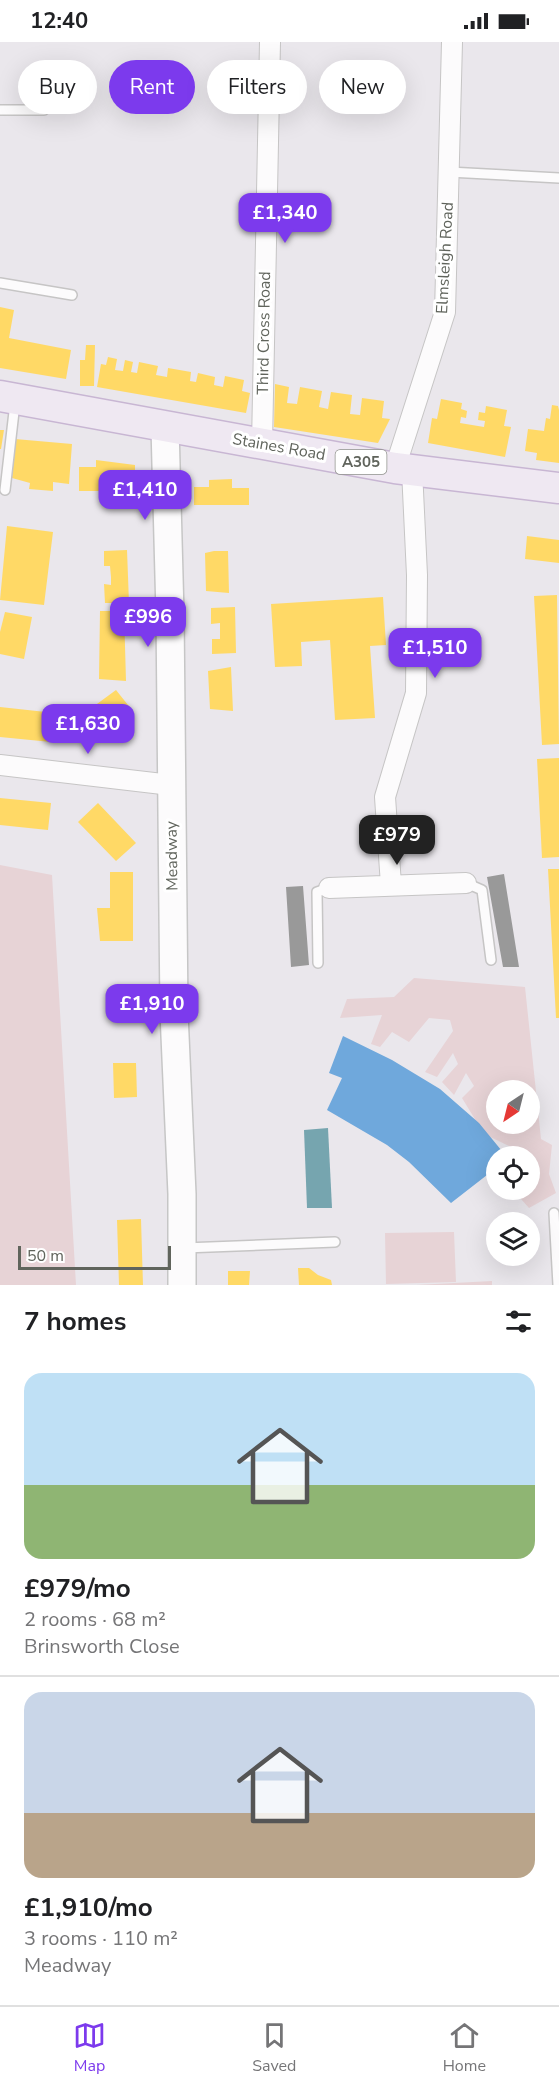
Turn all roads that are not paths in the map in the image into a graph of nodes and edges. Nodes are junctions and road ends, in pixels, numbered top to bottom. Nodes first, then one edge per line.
1 (270, 42) edge
2 (452, 42) edge
3 (0, 110) edge
4 (18, 110) edge
5 (449, 172) junction
6 (559, 178) edge
7 (0, 284) edge
8 (72, 295) dead end
9 (8, 397) edge
10 (165, 427) junction
11 (262, 444) junction
12 (403, 469) junction
13 (559, 489) edge
14 (5, 490) dead end
15 (0, 765) edge
16 (171, 785) junction
17 (466, 883) joint
18 (391, 885) junction
19 (329, 888) joint
20 (491, 960) dead end
21 (318, 963) dead end
22 (554, 1213) dead end
23 (335, 1242) dead end
24 (182, 1248) junction
25 (182, 1285) edge
26 (558, 1285) edge

1 - 11 street, Third Cross Road
2 - 5 street, Elmsleigh Road
3 - 4 lane
5 - 6 lane
5 - 12 street, Elmsleigh Road
7 - 8 lane
9 - 10 main road, Staines Road / A305
9 - 14 lane
10 - 11 main road, Staines Road / A305
10 - 16 street, Meadway
11 - 12 main road, Staines Road / A305
12 - 13 main road, Staines Road / A305
12 - 18 street
15 - 16 street
16 - 24 street, Meadway
17 - 18 street
17 - 20 lane
18 - 19 street
19 - 21 lane
22 - 26 lane
23 - 24 lane
24 - 25 street, Meadway

